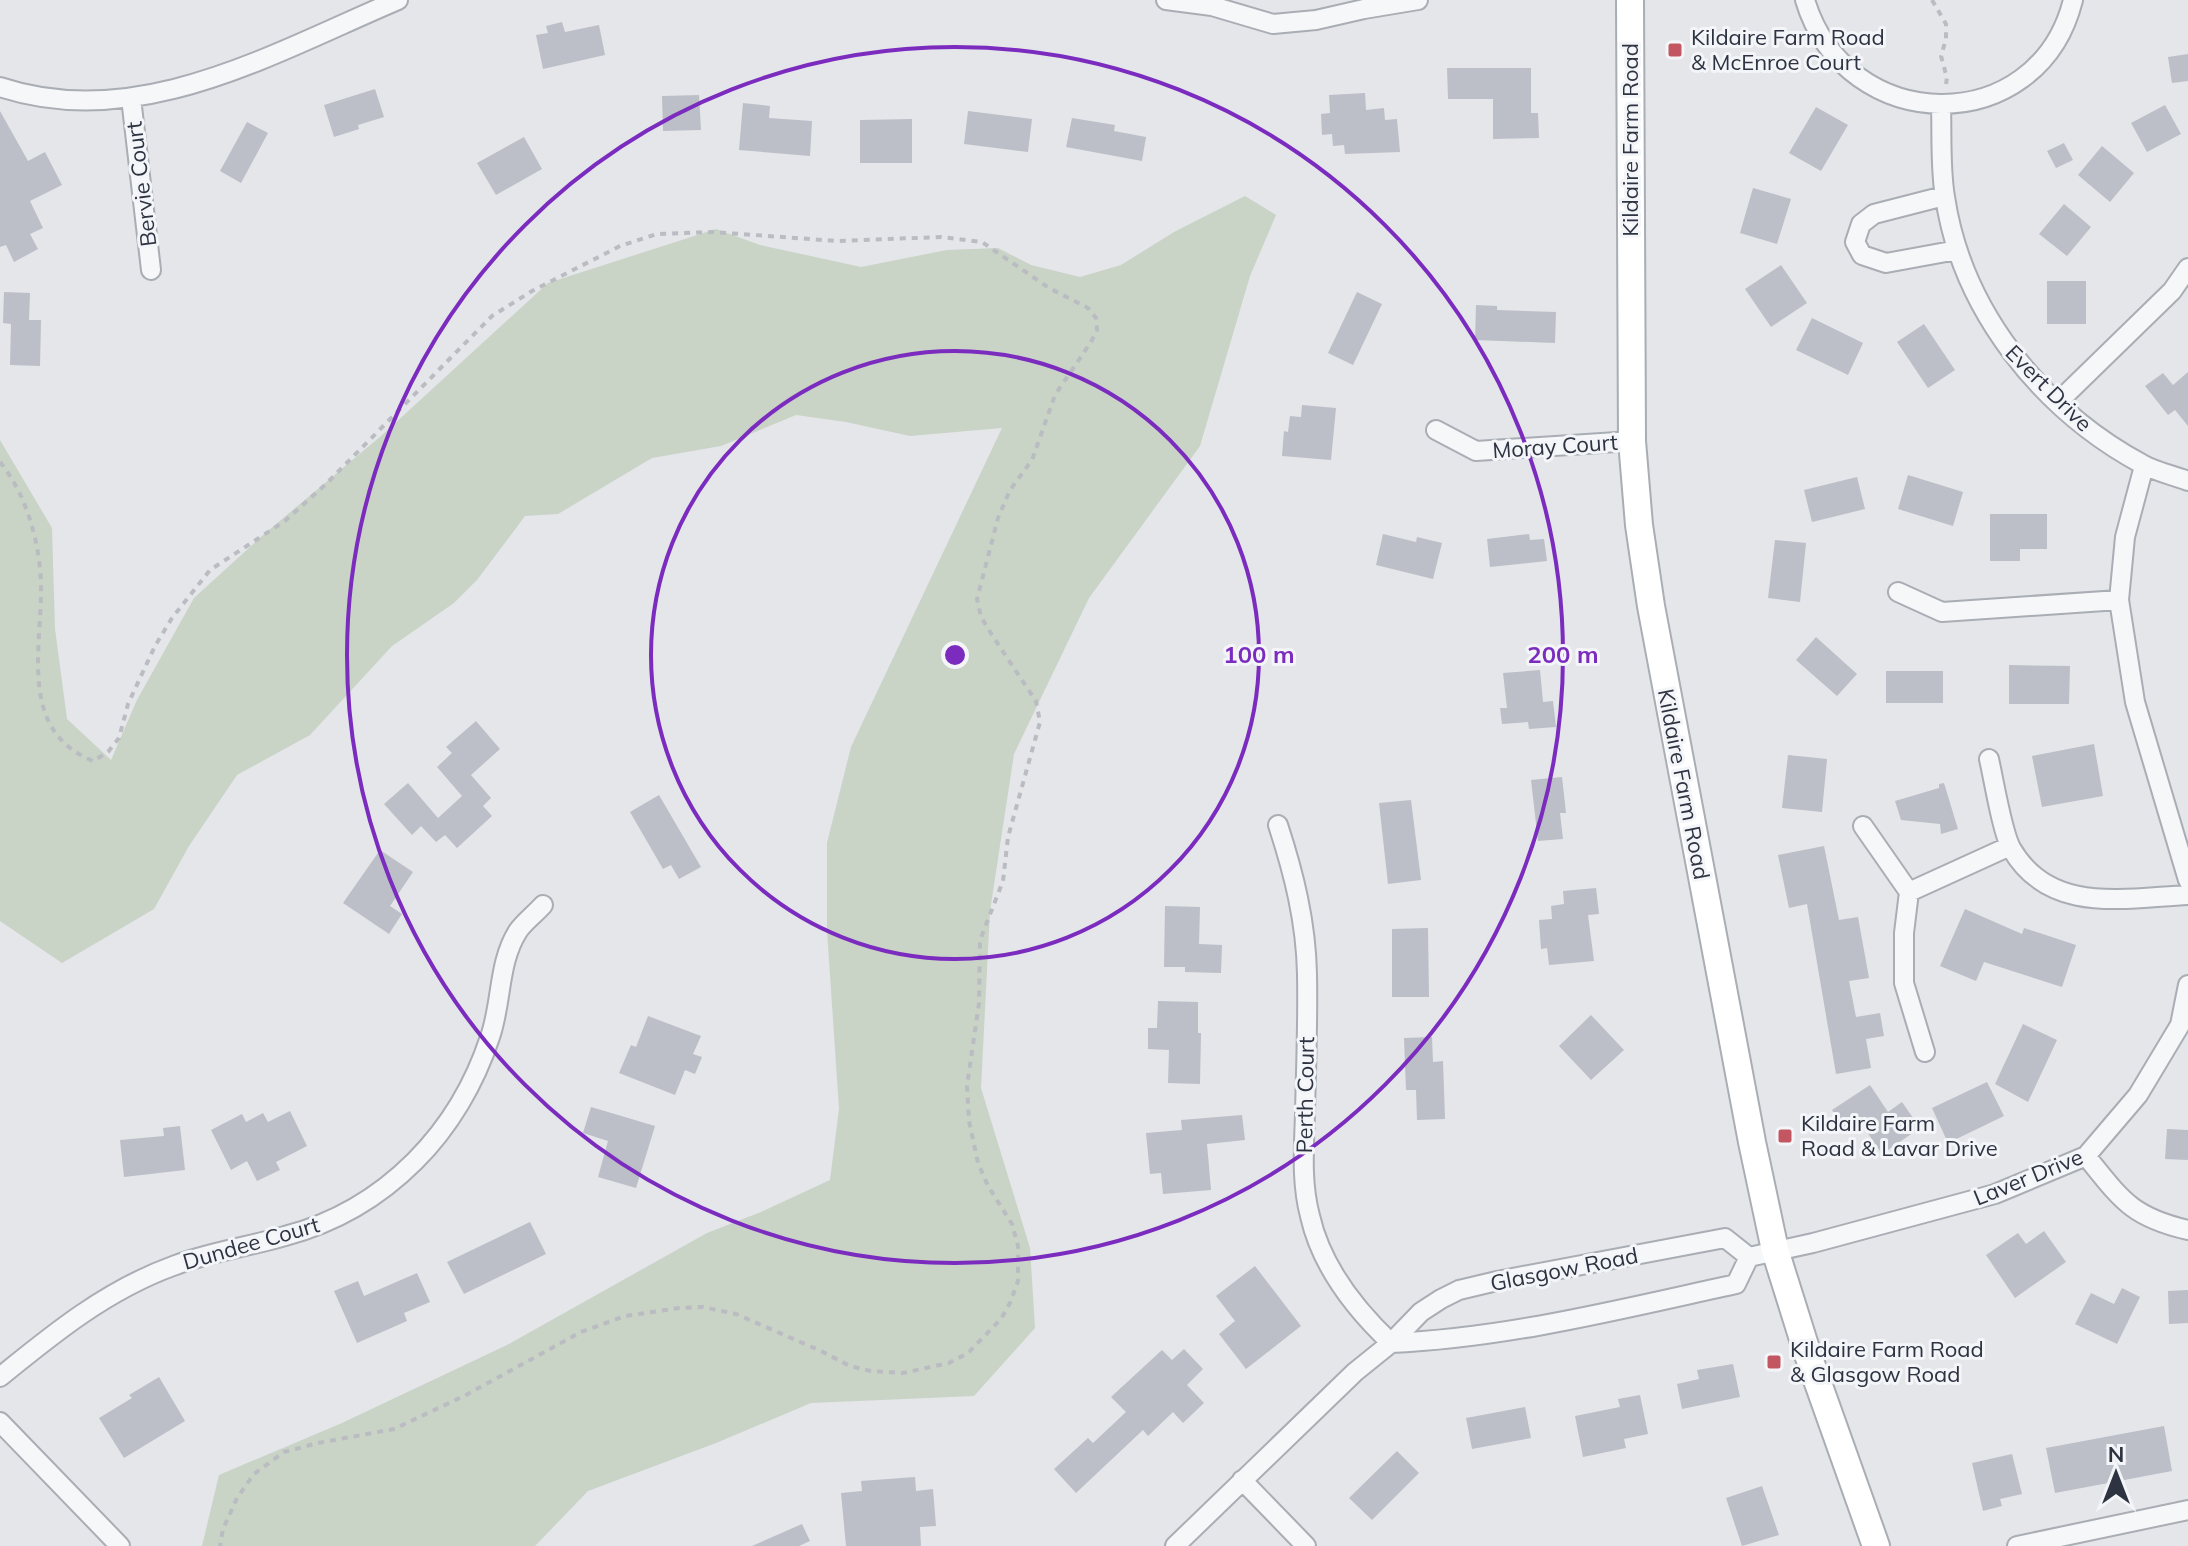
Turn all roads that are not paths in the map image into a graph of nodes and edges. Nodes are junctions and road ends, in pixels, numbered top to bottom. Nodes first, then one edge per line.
1 (398, 0) edge
2 (1166, 0) edge
3 (1418, 0) edge
4 (1630, 0) edge
5 (1805, 0) edge
6 (2073, 0) edge
7 (1219, 3) edge
8 (1363, 4) edge
9 (0, 87) edge
10 (131, 98) junction
11 (1941, 105) junction
12 (1944, 196) junction
13 (1957, 250) junction
14 (2188, 268) edge
15 (151, 270) dead end
16 (2058, 402) junction
17 (1436, 430) dead end
18 (1632, 441) junction
19 (2144, 466) junction
20 (2188, 481) edge
21 (1898, 592) dead end
22 (2119, 600) junction
23 (1989, 759) dead end
24 (1278, 825) dead end
25 (1863, 826) dead end
26 (2010, 846) junction
27 (2188, 880) edge
28 (1909, 892) junction
29 (2188, 895) edge
30 (543, 905) dead end
31 (2188, 985) edge
32 (1925, 1052) dead end
33 (2086, 1156) junction
34 (2188, 1230) edge
35 (1775, 1250) junction
36 (1749, 1257) junction
37 (1391, 1343) junction
38 (0, 1377) edge
39 (0, 1422) edge
40 (1242, 1480) junction
41 (2188, 1510) edge
42 (120, 1546) edge
43 (1175, 1546) edge
44 (1306, 1546) edge
45 (1876, 1546) edge
46 (2017, 1546) edge

1 - 10 street
2 - 7 street
3 - 8 street
4 - 18 main road, Kildaire Farm Road
5 - 11 street
6 - 11 street
7 - 8 street
9 - 10 street
10 - 15 street, Bervie Court
11 - 12 street, Evert Drive
12 - 13 street, Evert Drive
12 - 13 street
13 - 16 street, Evert Drive
14 - 16 street
16 - 19 street, Evert Drive
17 - 18 street, Moray Court
18 - 35 main road, Kildaire Farm Road
19 - 20 street, Evert Drive
19 - 22 street
21 - 22 street
22 - 27 street
23 - 26 street
24 - 37 street, Perth Court
25 - 28 street
26 - 28 street
26 - 29 street
28 - 32 street
30 - 38 street, Dundee Court
31 - 33 street, Laver Drive
33 - 34 street
33 - 35 street, Laver Drive
35 - 36 street
35 - 45 main road, Kildaire Farm Road
36 - 37 street
36 - 37 street, Glasgow Road
37 - 40 street, Glasgow Road
39 - 42 street
40 - 43 street, Glasgow Road
40 - 44 street
41 - 46 street

